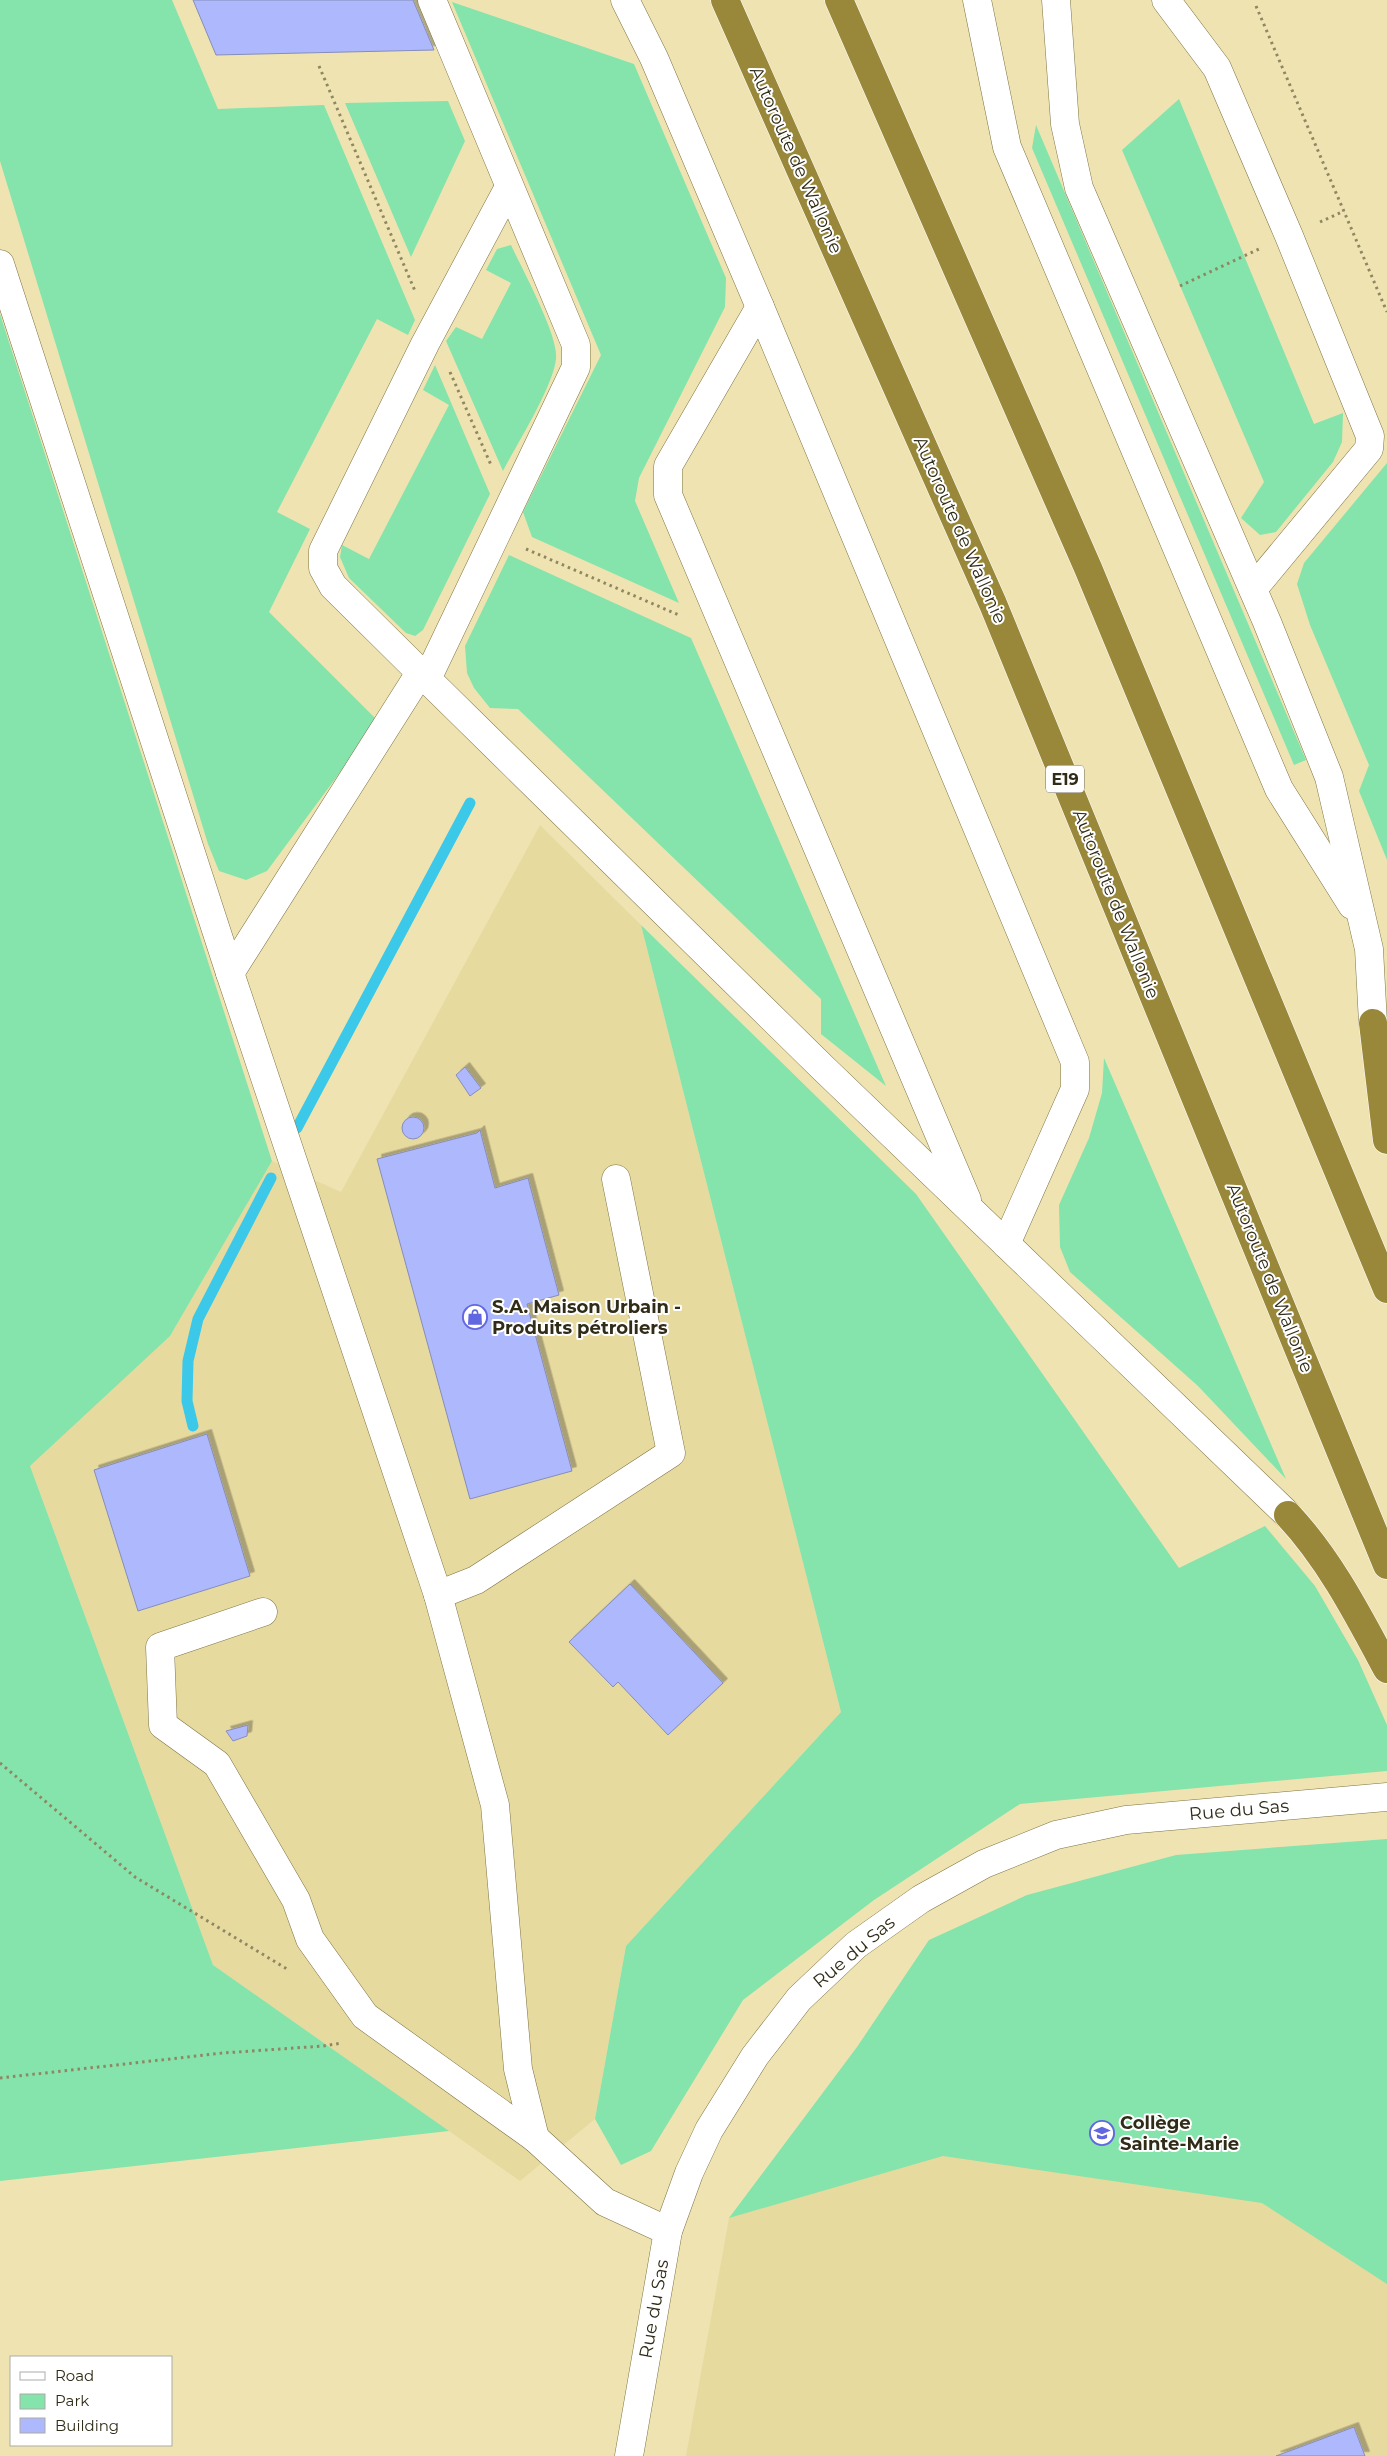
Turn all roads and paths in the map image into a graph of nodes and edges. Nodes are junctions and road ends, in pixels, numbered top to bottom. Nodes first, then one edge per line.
1 (432, 0) edge
2 (625, 0) edge
3 (725, 0) edge
4 (839, 0) edge
5 (977, 0) edge
6 (1056, 0) edge
7 (1166, 0) edge
8 (1256, 6) dead end
9 (319, 66) dead end
10 (509, 188) junction
11 (0, 264) edge
12 (760, 307) junction
13 (1387, 312) edge
14 (432, 331) junction
15 (509, 506) junction
16 (1253, 589) junction
17 (726, 636) junction
18 (424, 676) junction
19 (1363, 924) junction
20 (230, 973) junction
21 (1374, 1023) joint
22 (1387, 1140) edge
23 (616, 1179) dead end
24 (972, 1211) junction
25 (1006, 1244) junction
26 (1387, 1289) edge
27 (1288, 1516) joint
28 (1387, 1565) edge
29 (438, 1595) junction
30 (264, 1612) dead end
31 (1387, 1669) edge
32 (0, 1763) edge
33 (1387, 1797) edge
34 (288, 1970) dead end
35 (391, 2035) junction
36 (0, 2078) edge
37 (535, 2138) junction
38 (668, 2231) junction
39 (629, 2456) edge

1 - 10 street
2 - 12 street
3 - 28 highway, Autoroute de Wallonie / E19
4 - 26 highway
5 - 19 street
6 - 16 street
7 - 16 street
8 - 13 path
9 - 14 path
10 - 14 street
10 - 15 street
11 - 20 street
12 - 17 street
12 - 25 street
14 - 15 path
14 - 18 street
15 - 17 path
15 - 18 street
16 - 19 street
17 - 24 street
18 - 20 street
18 - 24 street
19 - 21 street
20 - 29 street
21 - 22 highway
23 - 29 street
24 - 25 street
25 - 27 street
27 - 31 highway
29 - 37 street
30 - 35 street
32 - 34 path
33 - 38 street, Rue du Sas
35 - 36 path
35 - 37 street
37 - 38 street
38 - 39 street, Rue du Sas

